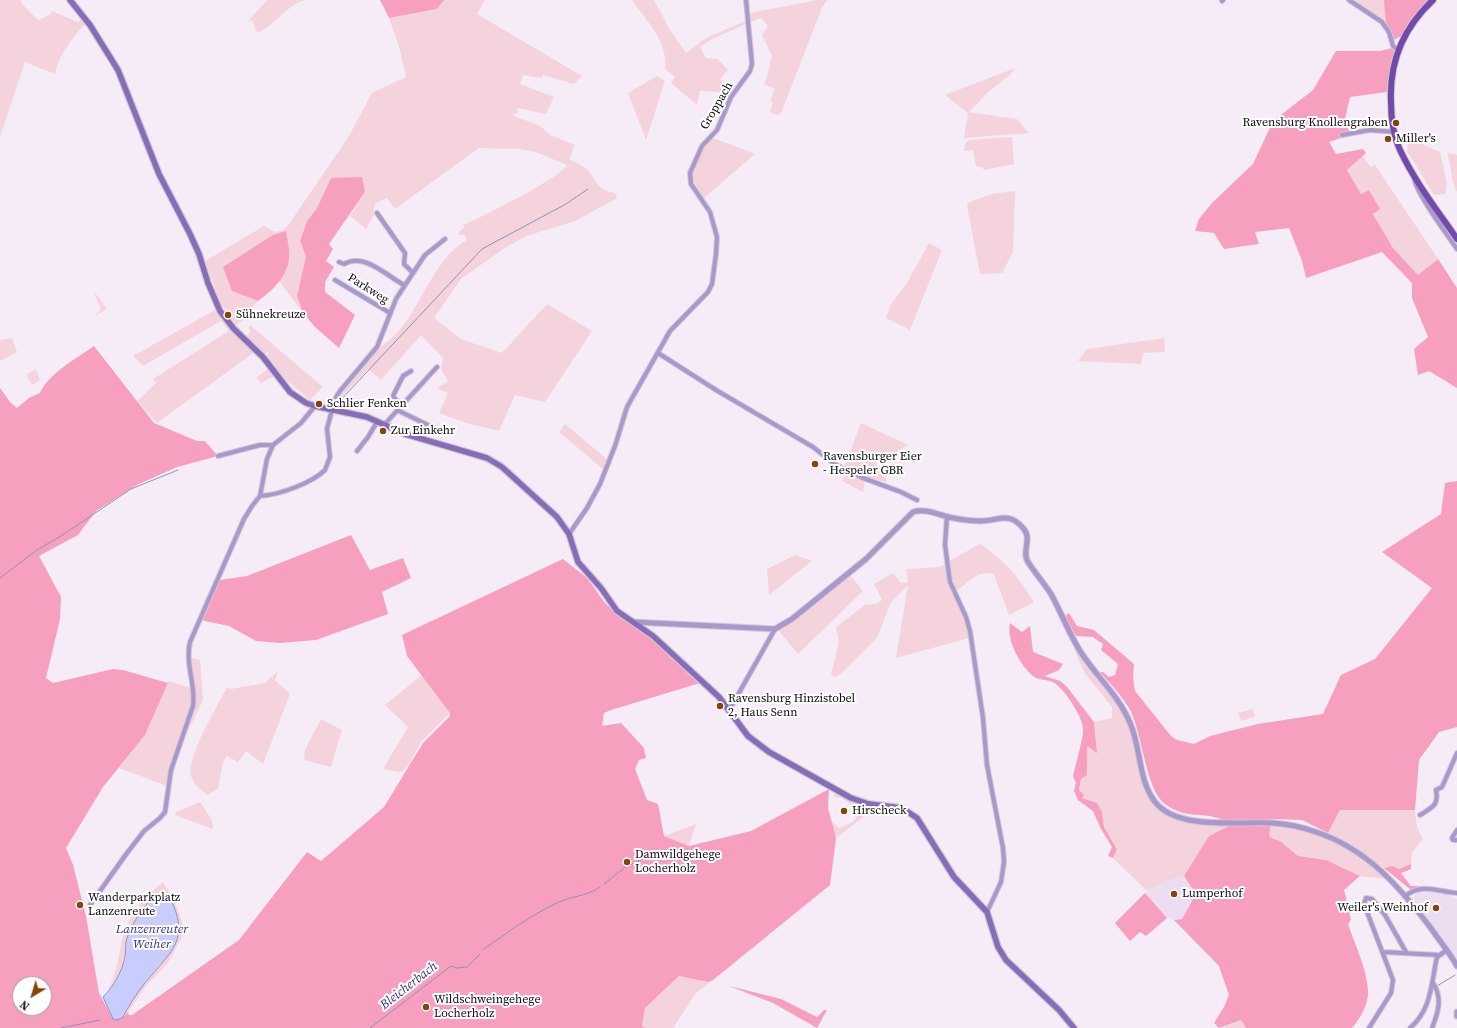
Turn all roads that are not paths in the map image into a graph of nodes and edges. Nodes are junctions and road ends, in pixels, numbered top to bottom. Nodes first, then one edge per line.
1 (70, 0) edge
2 (746, 0) edge
3 (1349, 0) edge
4 (1433, 0) edge
5 (1395, 48) junction
6 (1393, 132) junction
7 (1342, 135) dead end
8 (1414, 176) junction
9 (377, 212) dead end
10 (445, 239) dead end
11 (1457, 239) edge
12 (1457, 249) edge
13 (339, 262) dead end
14 (413, 273) junction
15 (335, 280) dead end
16 (404, 285) junction
17 (390, 314) junction
18 (658, 353) junction
19 (437, 366) dead end
20 (411, 371) dead end
21 (400, 405) junction
22 (315, 406) junction
23 (330, 410) junction
24 (397, 410) junction
25 (377, 422) junction
26 (384, 425) junction
27 (438, 430) dead end
28 (273, 445) junction
29 (357, 451) dead end
30 (218, 456) dead end
31 (260, 496) junction
32 (917, 500) dead end
33 (947, 516) junction
34 (568, 534) junction
35 (633, 622) junction
36 (775, 629) junction
37 (728, 708) junction
38 (1457, 753) edge
39 (1420, 815) dead end
40 (1457, 830) edge
41 (1457, 840) edge
42 (1457, 893) edge
43 (1405, 896) junction
44 (90, 905) dead end
45 (987, 912) junction
46 (1447, 950) junction
47 (1383, 952) junction
48 (1406, 952) junction
49 (1438, 955) junction
50 (1456, 963) edge
51 (1433, 983) junction
52 (1457, 1012) edge
53 (1457, 1016) edge
54 (1074, 1028) edge
55 (1369, 1028) edge
56 (1410, 1028) edge
57 (1432, 1028) edge

1 - 22 main road
2 - 18 street, Groppach
3 - 5 street
4 - 5 main road
5 - 6 main road
6 - 7 street
6 - 8 main road
8 - 11 main road
8 - 12 street
9 - 14 street
10 - 14 street
13 - 16 street
14 - 16 street
15 - 17 street, Parkweg
16 - 17 street
17 - 23 street
18 - 32 street
18 - 34 street, Groppach
19 - 21 street
20 - 21 street
21 - 24 street
22 - 23 main road
22 - 28 street
23 - 25 main road
23 - 31 street
24 - 26 street
24 - 27 street
25 - 26 main road
25 - 29 street
26 - 34 main road
28 - 30 street
28 - 31 street
31 - 44 street
33 - 36 street
33 - 43 street
33 - 45 street
34 - 35 main road
35 - 36 street
35 - 37 main road
36 - 37 street
37 - 45 main road
38 - 39 street
40 - 41 street
42 - 43 street
43 - 46 street
45 - 54 main road
46 - 49 street
46 - 50 street
47 - 48 street
47 - 48 street
47 - 55 street
48 - 49 street
49 - 51 street
51 - 56 street
51 - 57 street
52 - 53 street

